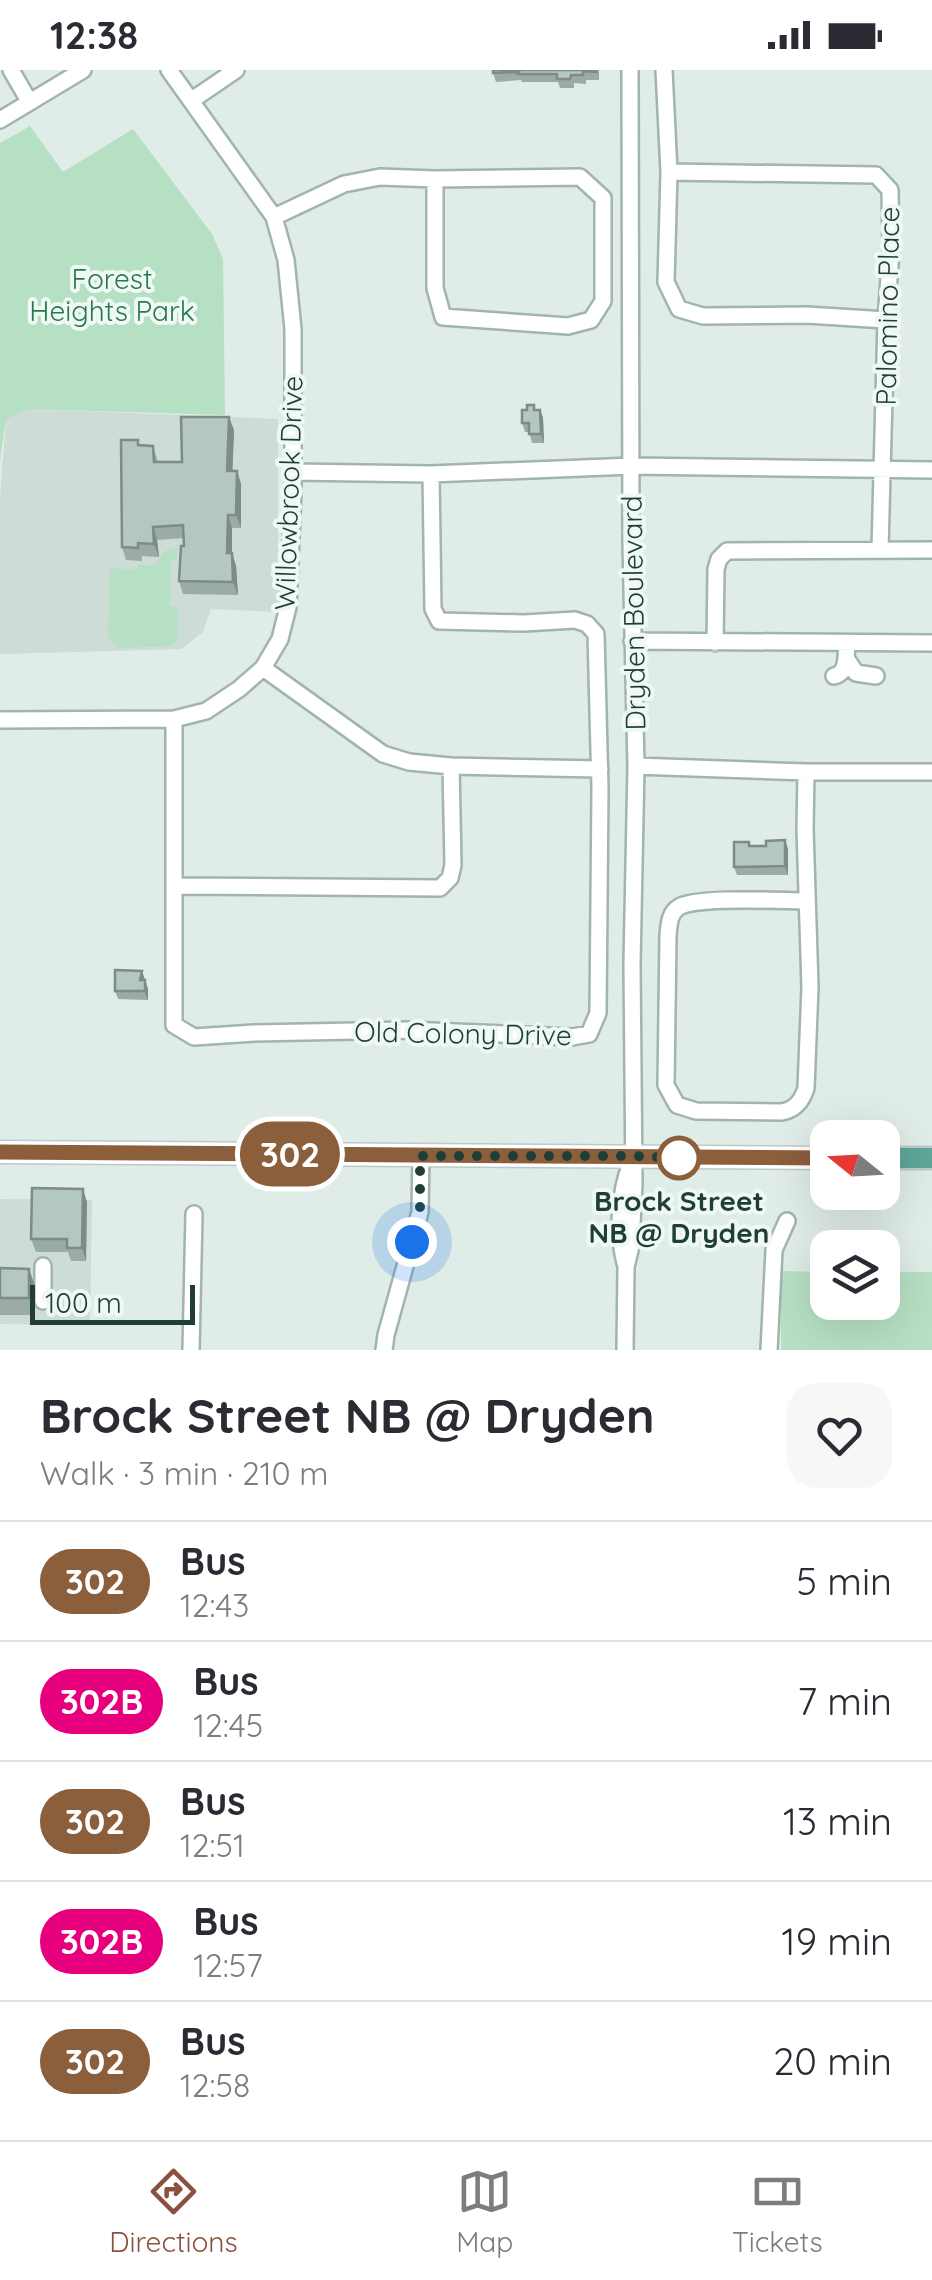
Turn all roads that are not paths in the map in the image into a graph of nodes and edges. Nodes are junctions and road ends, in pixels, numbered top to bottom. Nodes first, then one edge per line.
1 (11, 70) edge
2 (84, 70) edge
3 (169, 70) edge
4 (236, 70) edge
5 (630, 70) edge
6 (664, 70) edge
7 (192, 100) junction
8 (29, 101) junction
9 (0, 120) edge
10 (670, 172) junction
11 (435, 179) junction
12 (274, 217) junction
13 (886, 320) junction
14 (632, 466) junction
15 (883, 468) junction
16 (932, 470) edge
17 (293, 472) junction
18 (431, 474) junction
19 (880, 550) junction
20 (932, 550) edge
21 (632, 641) junction
22 (715, 643) junction
23 (932, 643) edge
24 (846, 650) junction
25 (263, 668) junction
26 (834, 676) dead end
27 (876, 676) dead end
28 (174, 719) junction
29 (0, 720) edge
30 (451, 766) junction
31 (636, 766) junction
32 (600, 769) junction
33 (806, 772) junction
34 (932, 772) edge
35 (175, 886) junction
36 (807, 901) junction
37 (0, 1152) edge
38 (420, 1156) junction
39 (633, 1156) junction
40 (810, 1158) edge
41 (900, 1158) edge
42 (932, 1158) edge
43 (194, 1214) dead end
44 (786, 1221) dead end
45 (43, 1266) dead end
46 (43, 1301) dead end
47 (191, 1350) edge
48 (384, 1350) edge
49 (625, 1350) edge
50 (770, 1350) edge

1 - 8 street
2 - 8 street
3 - 7 street, Willowbrook Drive
4 - 7 street
5 - 14 street, Dryden Boulevard
6 - 10 street
7 - 12 street, Willowbrook Drive
8 - 9 street
10 - 13 street
10 - 13 street, Palomino Place
11 - 11 street
11 - 12 street
12 - 17 street, Willowbrook Drive
13 - 15 street, Palomino Place
14 - 15 street
14 - 18 street
14 - 21 street, Dryden Boulevard
15 - 16 street
15 - 19 street, Palomino Place
17 - 18 street
17 - 25 street, Willowbrook Drive
18 - 32 street, Old Colony Drive
19 - 20 street
19 - 22 street
21 - 22 street
21 - 31 street, Dryden Boulevard
22 - 24 street
23 - 24 street
24 - 26 street
24 - 27 street
25 - 28 street, Willowbrook Drive
25 - 30 street
28 - 29 street, Willowbrook Drive
28 - 35 street, Old Colony Drive
30 - 32 street
30 - 35 street
31 - 33 street
31 - 39 street, Dryden Boulevard
32 - 35 street, Old Colony Drive
33 - 34 street
33 - 36 street
36 - 36 street
37 - 38 main road
38 - 39 main road
38 - 48 street
39 - 40 main road
39 - 49 street, Dryden Boulevard
41 - 42 main road
43 - 47 street
44 - 50 street
45 - 46 street

